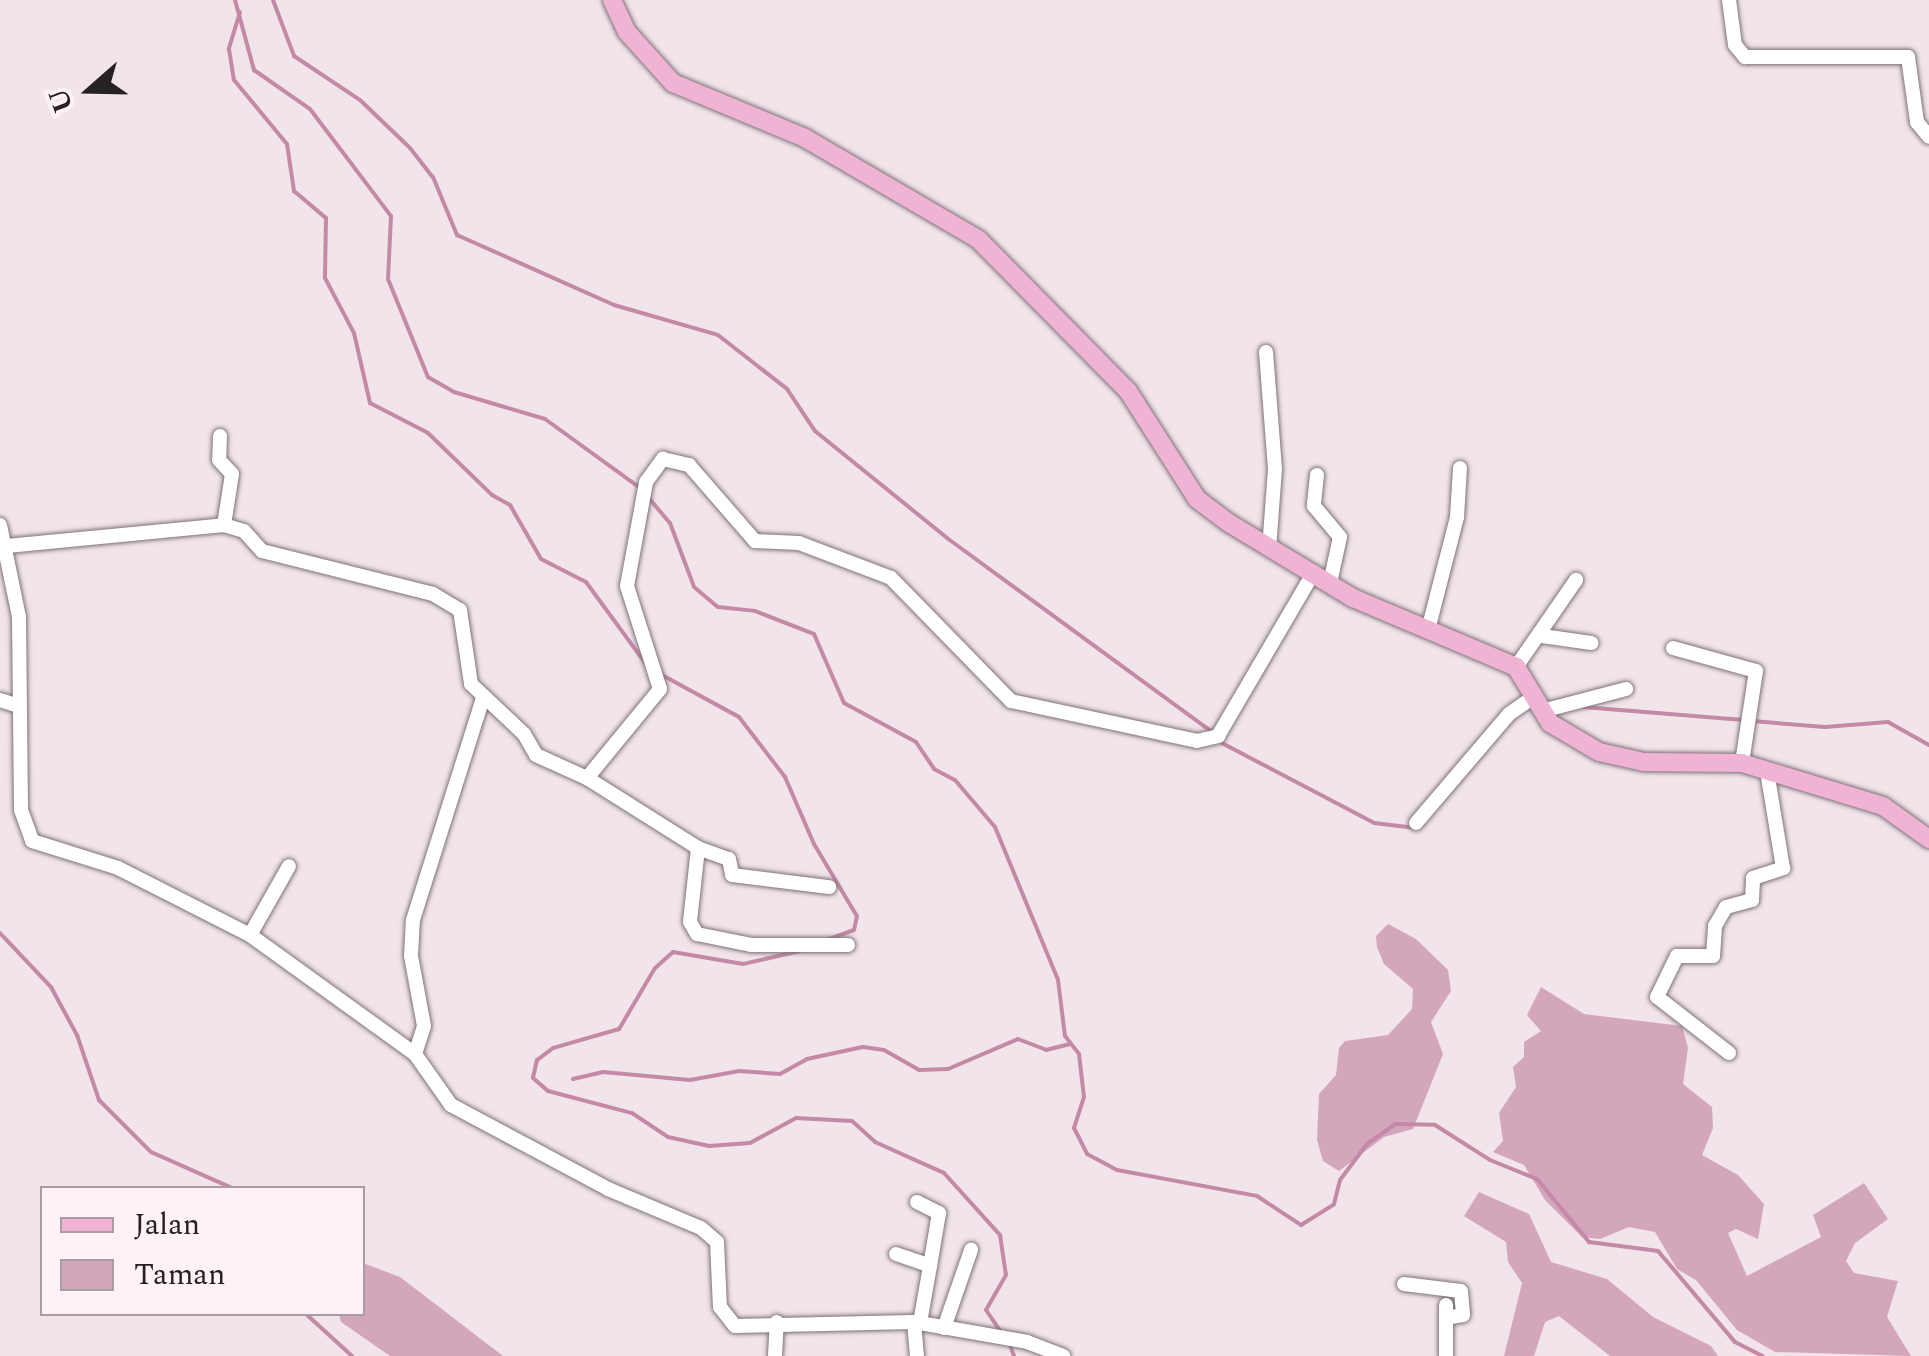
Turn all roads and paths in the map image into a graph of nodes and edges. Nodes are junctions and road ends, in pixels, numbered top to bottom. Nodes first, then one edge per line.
1 (612, 0) edge
2 (1729, 0) edge
3 (1929, 137) edge
4 (1266, 352) dead end
5 (220, 436) dead end
6 (1460, 468) dead end
7 (1318, 475) dead end
8 (0, 524) edge
9 (224, 526) junction
10 (6, 546) junction
11 (1269, 548) junction
12 (1322, 578) junction
13 (1576, 580) dead end
14 (1428, 630) junction
15 (1542, 636) junction
16 (1592, 643) dead end
17 (1673, 648) dead end
18 (1516, 667) junction
19 (1626, 689) dead end
20 (483, 698) junction
21 (0, 700) edge
22 (1539, 703) junction
23 (19, 706) junction
24 (1742, 762) junction
25 (1767, 771) junction
26 (588, 778) junction
27 (1416, 823) dead end
28 (1929, 839) edge
29 (698, 848) junction
30 (289, 866) dead end
31 (829, 887) dead end
32 (250, 935) junction
33 (848, 944) dead end
34 (1729, 1053) dead end
35 (415, 1054) junction
36 (917, 1202) dead end
37 (971, 1250) dead end
38 (896, 1254) dead end
39 (930, 1266) junction
40 (1404, 1284) dead end
41 (777, 1322) junction
42 (917, 1323) junction
43 (944, 1328) junction
44 (776, 1356) edge
45 (917, 1356) edge
46 (1063, 1356) edge
47 (1446, 1356) edge

1 - 11 main road
2 - 3 street
4 - 11 street
5 - 9 street
6 - 14 street
7 - 12 street
8 - 10 street
9 - 10 street
9 - 20 street
10 - 23 street
11 - 12 main road
12 - 14 main road
12 - 26 street
13 - 15 street
14 - 18 main road
15 - 16 street
15 - 18 street
17 - 24 street
18 - 22 main road
19 - 22 street
20 - 26 street
20 - 35 street
21 - 23 street
22 - 24 main road
22 - 27 street
23 - 32 street
24 - 25 main road
25 - 28 main road
25 - 34 street
26 - 29 street
29 - 31 street
29 - 33 street
30 - 32 street
32 - 35 street
35 - 41 street
36 - 39 street
37 - 43 street
38 - 39 street
39 - 42 street
40 - 47 street
41 - 42 street
41 - 44 street
42 - 43 street
42 - 45 street
43 - 46 street

